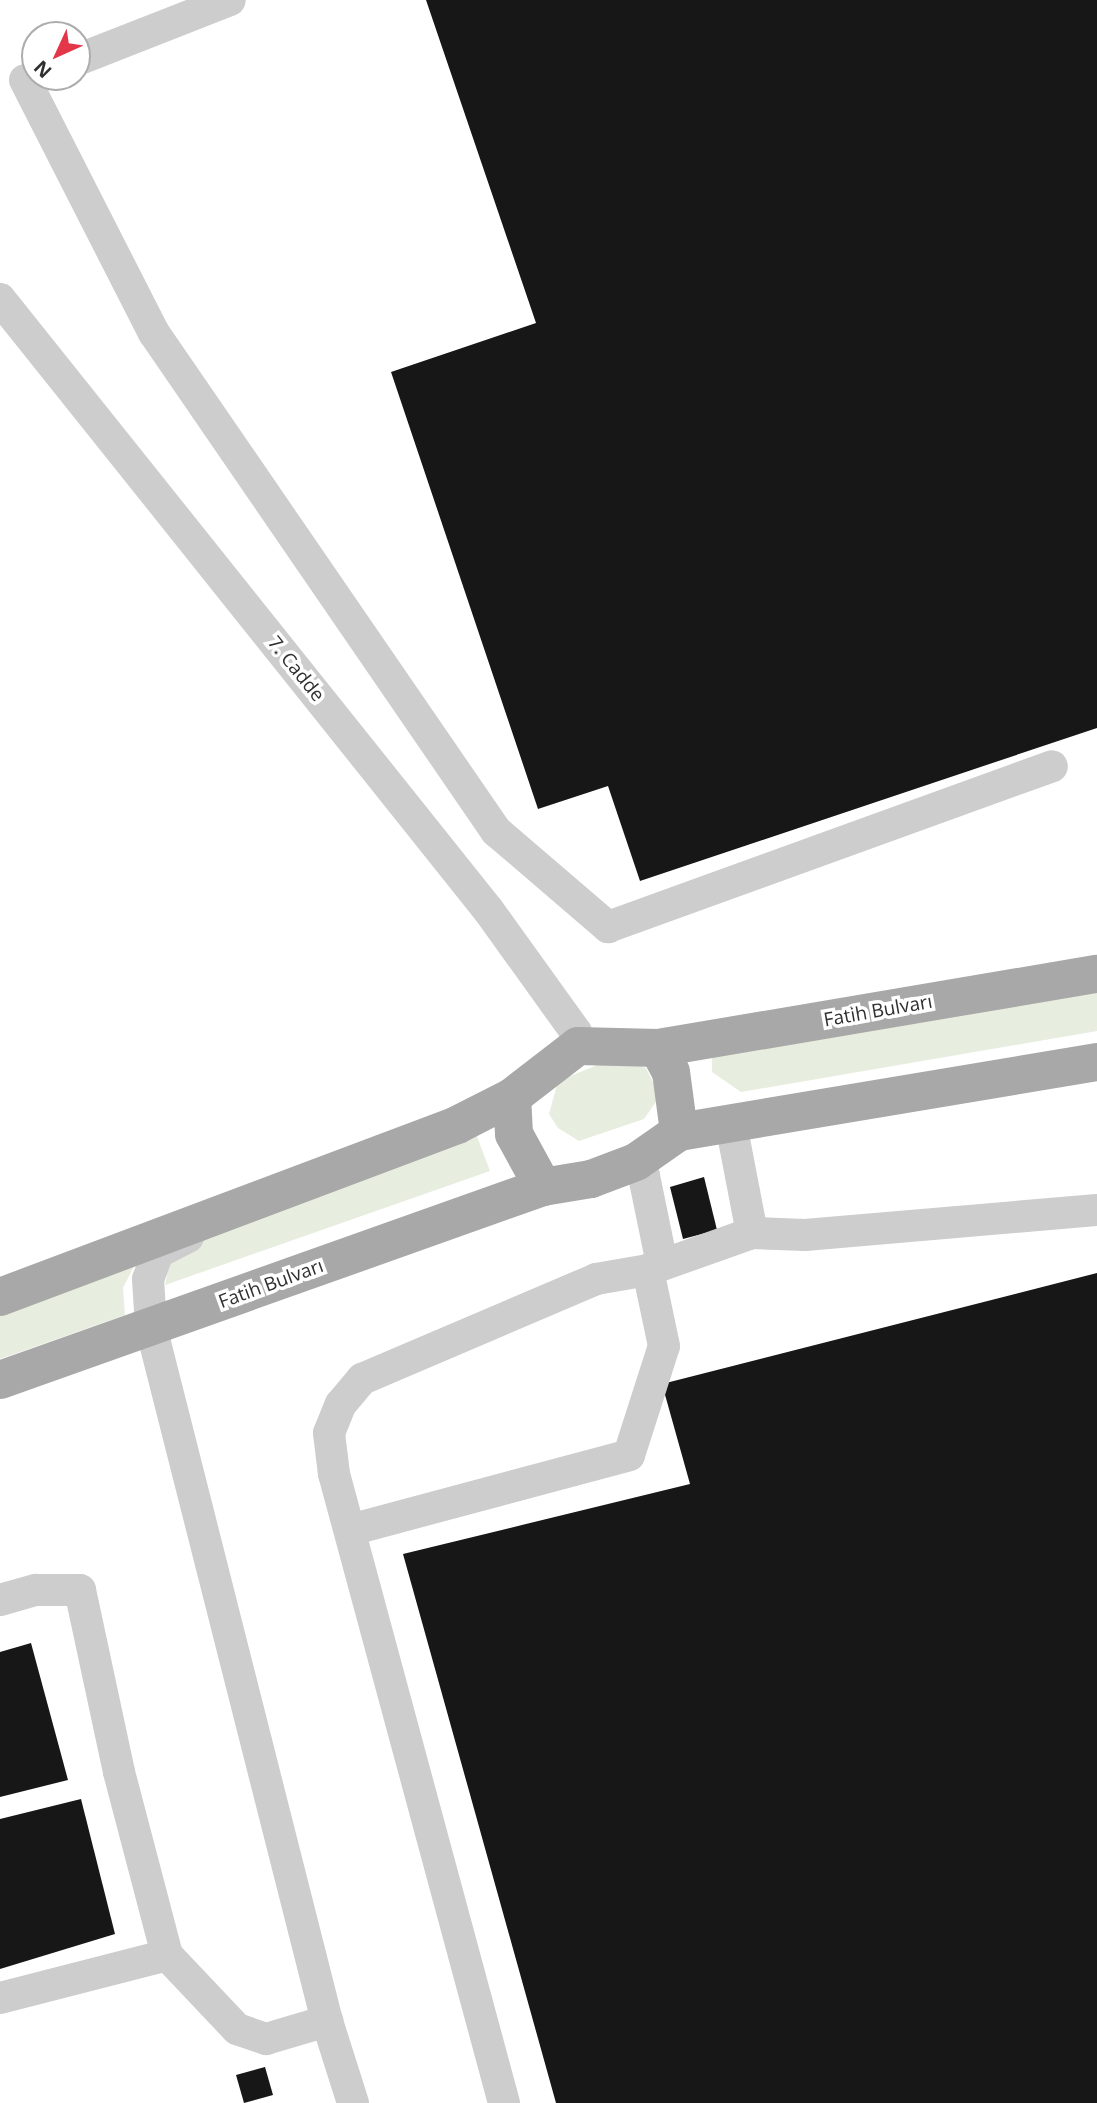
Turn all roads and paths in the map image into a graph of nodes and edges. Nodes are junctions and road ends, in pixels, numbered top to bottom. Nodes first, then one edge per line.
1 (230, 0) edge
2 (91, 55) edge
3 (20, 82) edge
4 (0, 299) edge
5 (1052, 765) dead end
6 (1097, 974) edge
7 (578, 1046) junction
8 (658, 1048) junction
9 (1097, 1062) edge
10 (512, 1097) junction
11 (731, 1124) junction
12 (679, 1132) junction
13 (636, 1162) junction
14 (543, 1187) junction
15 (272, 1196) junction
16 (1097, 1210) edge
17 (752, 1233) junction
18 (655, 1267) junction
19 (0, 1297) edge
20 (151, 1326) junction
21 (0, 1380) edge
22 (350, 1530) junction
23 (0, 1600) edge
24 (167, 1955) junction
25 (0, 1998) edge
26 (327, 2021) junction
27 (348, 2102) edge
28 (504, 2103) edge

1 - 2 street
3 - 5 street
4 - 7 street, 7. Cadde
6 - 8 main road, Fatih Bulvarı
7 - 8 main road, Fatih Bulvarı
7 - 10 main road
8 - 12 main road
9 - 11 main road, Fatih Bulvarı
10 - 14 main road
10 - 15 main road
11 - 12 main road, Fatih Bulvarı
11 - 17 street
12 - 13 main road, Fatih Bulvarı
13 - 14 main road, Fatih Bulvarı
13 - 18 street
14 - 20 main road, Fatih Bulvarı
15 - 19 main road
15 - 20 street
16 - 17 street
17 - 18 street
18 - 22 street
18 - 22 street
20 - 21 main road, Fatih Bulvarı
20 - 26 street
22 - 28 street
23 - 24 street
24 - 25 street
24 - 26 street
26 - 27 street

